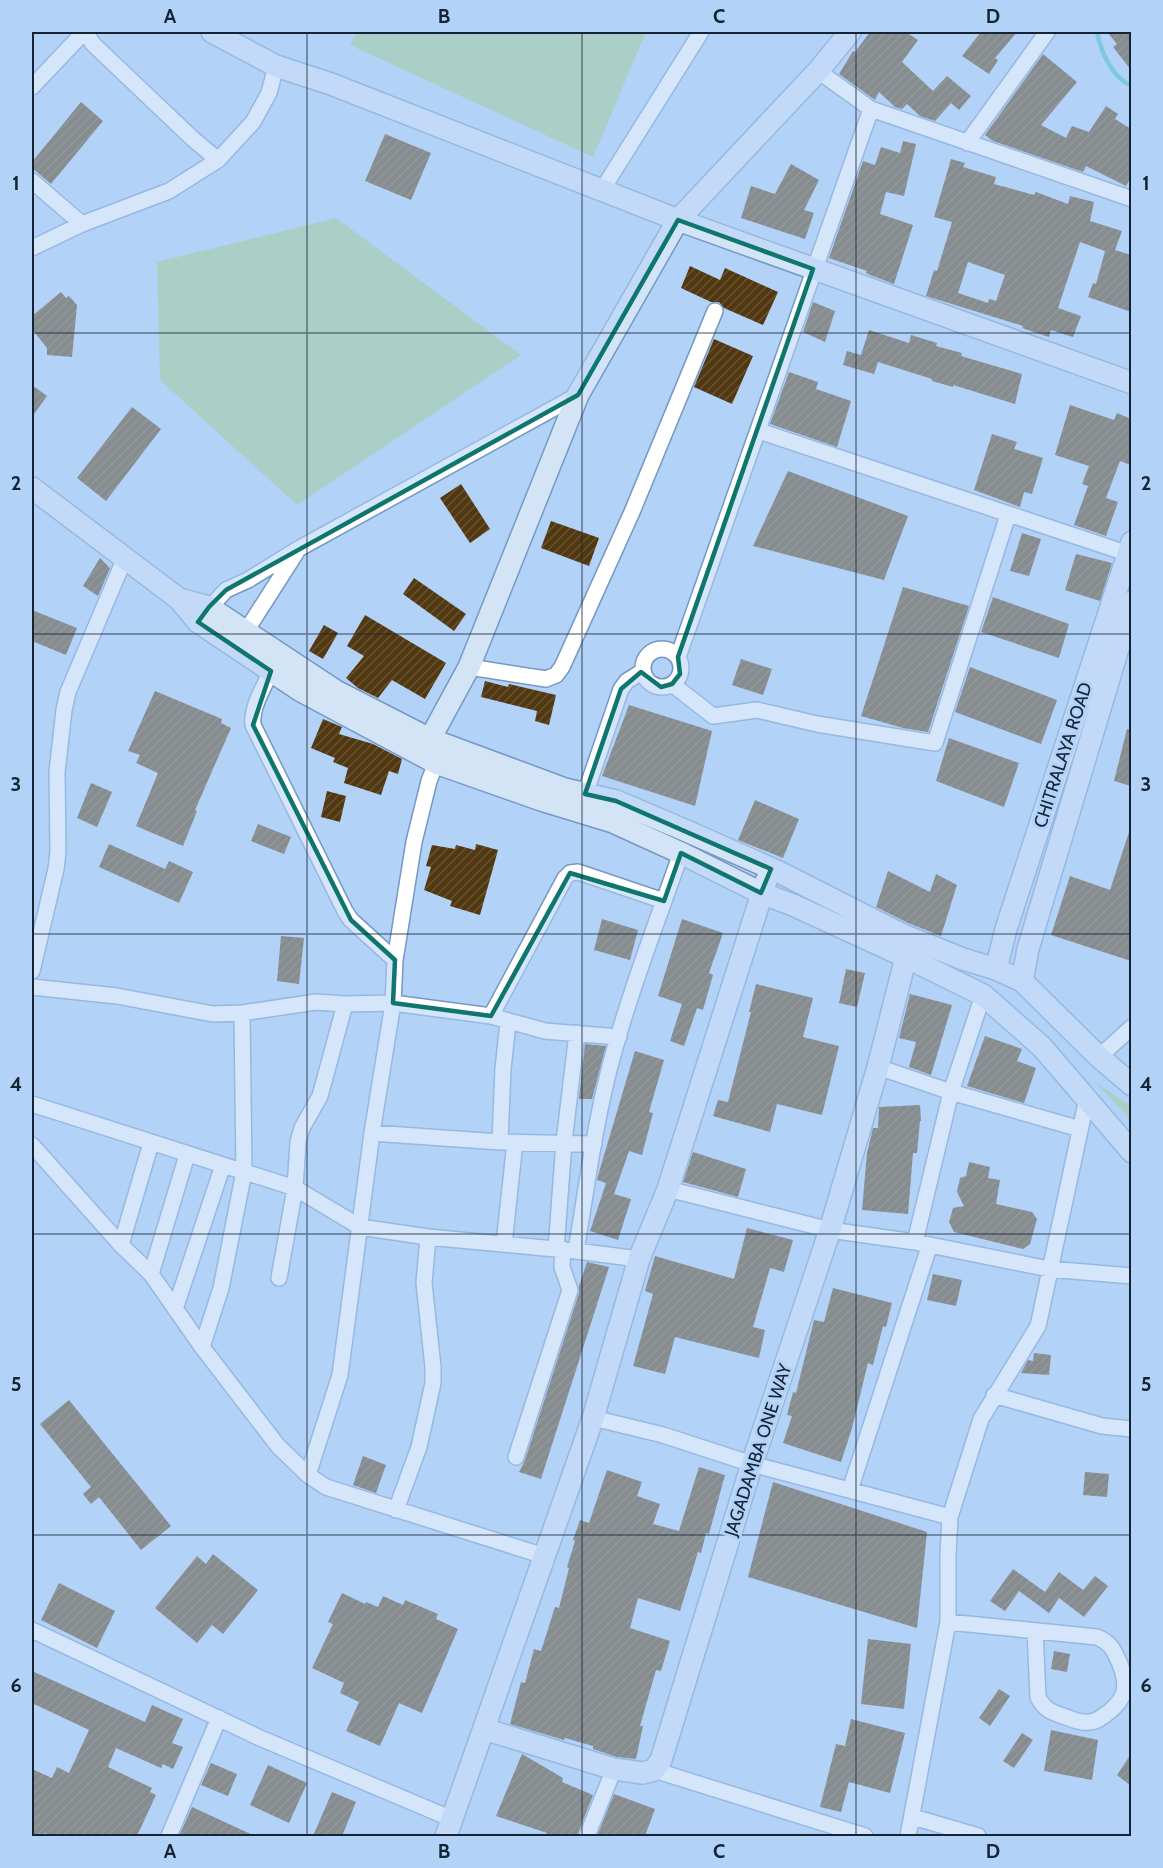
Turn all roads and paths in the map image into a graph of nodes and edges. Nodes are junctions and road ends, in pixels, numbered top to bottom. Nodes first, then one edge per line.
1 (85, 32) edge
2 (212, 32) edge
3 (701, 32) edge
4 (850, 32) edge
5 (1047, 32) edge
6 (276, 66) junction
7 (818, 70) junction
8 (34, 80) edge
9 (871, 109) junction
10 (967, 143) junction
11 (218, 160) junction
12 (32, 181) edge
13 (602, 190) junction
14 (1131, 199) edge
15 (678, 220) junction
16 (82, 224) junction
17 (32, 248) edge
18 (813, 269) junction
19 (715, 311) dead end
20 (1131, 383) edge
21 (578, 395) junction
22 (759, 431) junction
23 (32, 488) edge
24 (1008, 515) junction
25 (300, 548) junction
26 (1130, 550) edge
27 (124, 560) junction
28 (1131, 602) edge
29 (204, 615) junction
30 (241, 639) junction
31 (678, 657) junction
32 (469, 667) junction
33 (271, 671) junction
34 (643, 671) junction
35 (672, 684) junction
36 (430, 739) junction
37 (436, 762) junction
38 (585, 794) junction
39 (681, 853) junction
40 (779, 873) junction
41 (770, 896) junction
42 (664, 901) junction
43 (906, 957) junction
44 (395, 960) junction
45 (996, 969) junction
46 (32, 972) edge
47 (1022, 981) junction
48 (32, 987) edge
49 (983, 995) junction
50 (393, 1003) junction
51 (345, 1004) junction
52 (242, 1013) junction
53 (491, 1017) junction
54 (508, 1022) junction
55 (1131, 1026) edge
56 (577, 1033) junction
57 (619, 1037) junction
58 (1099, 1057) junction
59 (878, 1066) junction
60 (1131, 1085) edge
61 (951, 1092) junction
62 (1087, 1098) junction
63 (32, 1104) edge
64 (1080, 1129) junction
65 (372, 1133) junction
66 (508, 1142) junction
67 (564, 1142) junction
68 (151, 1143) junction
69 (594, 1144) junction
70 (32, 1145) edge
71 (1131, 1152) edge
72 (187, 1155) junction
73 (223, 1165) junction
74 (244, 1172) junction
75 (295, 1188) junction
76 (668, 1189) junction
77 (360, 1227) junction
78 (830, 1230) junction
79 (428, 1237) junction
80 (504, 1244) junction
81 (121, 1245) junction
82 (922, 1245) junction
83 (565, 1249) junction
84 (639, 1260) junction
85 (1050, 1269) junction
86 (151, 1274) junction
87 (1131, 1276) edge
88 (279, 1278) dead end
89 (175, 1309) junction
90 (202, 1347) junction
91 (994, 1395) junction
92 (593, 1418) junction
93 (1131, 1429) edge
94 (516, 1457) dead end
95 (752, 1464) junction
96 (308, 1475) junction
97 (850, 1490) junction
98 (396, 1509) junction
99 (950, 1517) junction
100 (544, 1556) junction
101 (948, 1622) junction
102 (32, 1630) edge
103 (1035, 1631) junction
104 (219, 1718) junction
105 (484, 1729) junction
106 (614, 1769) junction
107 (654, 1770) junction
108 (913, 1816) junction
109 (449, 1828) edge
110 (169, 1836) edge
111 (587, 1836) edge
112 (865, 1836) edge
113 (908, 1836) edge
114 (978, 1836) edge

1 - 8 street
1 - 11 street
2 - 6 main road
3 - 13 street
4 - 7 main road
5 - 10 street
6 - 11 street
6 - 13 main road
7 - 9 street
7 - 15 main road
9 - 10 street
9 - 18 street
10 - 14 street
11 - 16 street
12 - 16 street
13 - 15 main road
15 - 18 main road
15 - 21 main road
16 - 17 street
18 - 20 main road
18 - 22 street
19 - 32 street
21 - 25 street
21 - 32 main road
22 - 24 street
22 - 31 street
23 - 27 main road
24 - 26 street
24 - 35 street
25 - 29 street
25 - 30 street
26 - 45 main road, CHITRALAYA ROAD
27 - 29 main road
27 - 46 street
28 - 47 main road, CHITRALAYA ROAD
29 - 30 main road
30 - 33 main road
30 - 36 main road
31 - 34 street
31 - 35 street
32 - 36 main road
33 - 37 main road
33 - 44 street
34 - 35 street
34 - 38 street
36 - 38 main road
37 - 39 main road
37 - 44 street
38 - 40 main road
39 - 41 main road
39 - 42 street
40 - 41 main road
40 - 45 main road
41 - 43 main road
41 - 76 main road
42 - 53 street
42 - 57 street
43 - 49 main road
43 - 59 main road, JAGADAMBA ONE WAY
44 - 50 street
45 - 47 main road
47 - 58 main road
48 - 52 street
49 - 61 street
49 - 62 main road
50 - 51 street
50 - 53 street
50 - 65 street
51 - 52 street
51 - 75 street
52 - 74 street
53 - 54 street
54 - 56 street
54 - 66 street
55 - 58 street
56 - 57 street
56 - 67 street
57 - 69 street
58 - 60 main road
59 - 61 street
59 - 78 main road, JAGADAMBA ONE WAY
61 - 64 street
61 - 82 street
62 - 64 street
62 - 71 main road
63 - 68 street
64 - 85 street
65 - 66 street
65 - 77 street
66 - 67 street
66 - 80 street
67 - 69 street
67 - 83 street
68 - 72 street
68 - 81 street
69 - 83 street
70 - 81 street
72 - 73 street
72 - 86 street
73 - 74 street
73 - 89 street
74 - 75 street
74 - 90 street
75 - 77 street
75 - 88 street
76 - 78 street
76 - 84 main road
77 - 79 street
77 - 96 street
78 - 82 street
78 - 95 main road, JAGADAMBA ONE WAY
79 - 80 street
79 - 98 street
80 - 83 street
81 - 86 street
82 - 85 street
82 - 97 street
83 - 84 street
83 - 94 street
84 - 92 main road
85 - 87 street
85 - 91 street
86 - 89 street
89 - 90 street
90 - 96 street
91 - 93 street
91 - 99 street
92 - 95 street
92 - 100 main road
95 - 97 street
95 - 107 main road, JAGADAMBA ONE WAY
96 - 98 street
97 - 99 street
98 - 100 street
99 - 101 street
100 - 105 main road
101 - 103 street
101 - 108 street
102 - 104 street
103 - 103 street
104 - 109 street
104 - 110 street
105 - 106 main road
105 - 109 main road
106 - 107 main road
106 - 111 street
107 - 112 street
108 - 113 street
108 - 114 street

